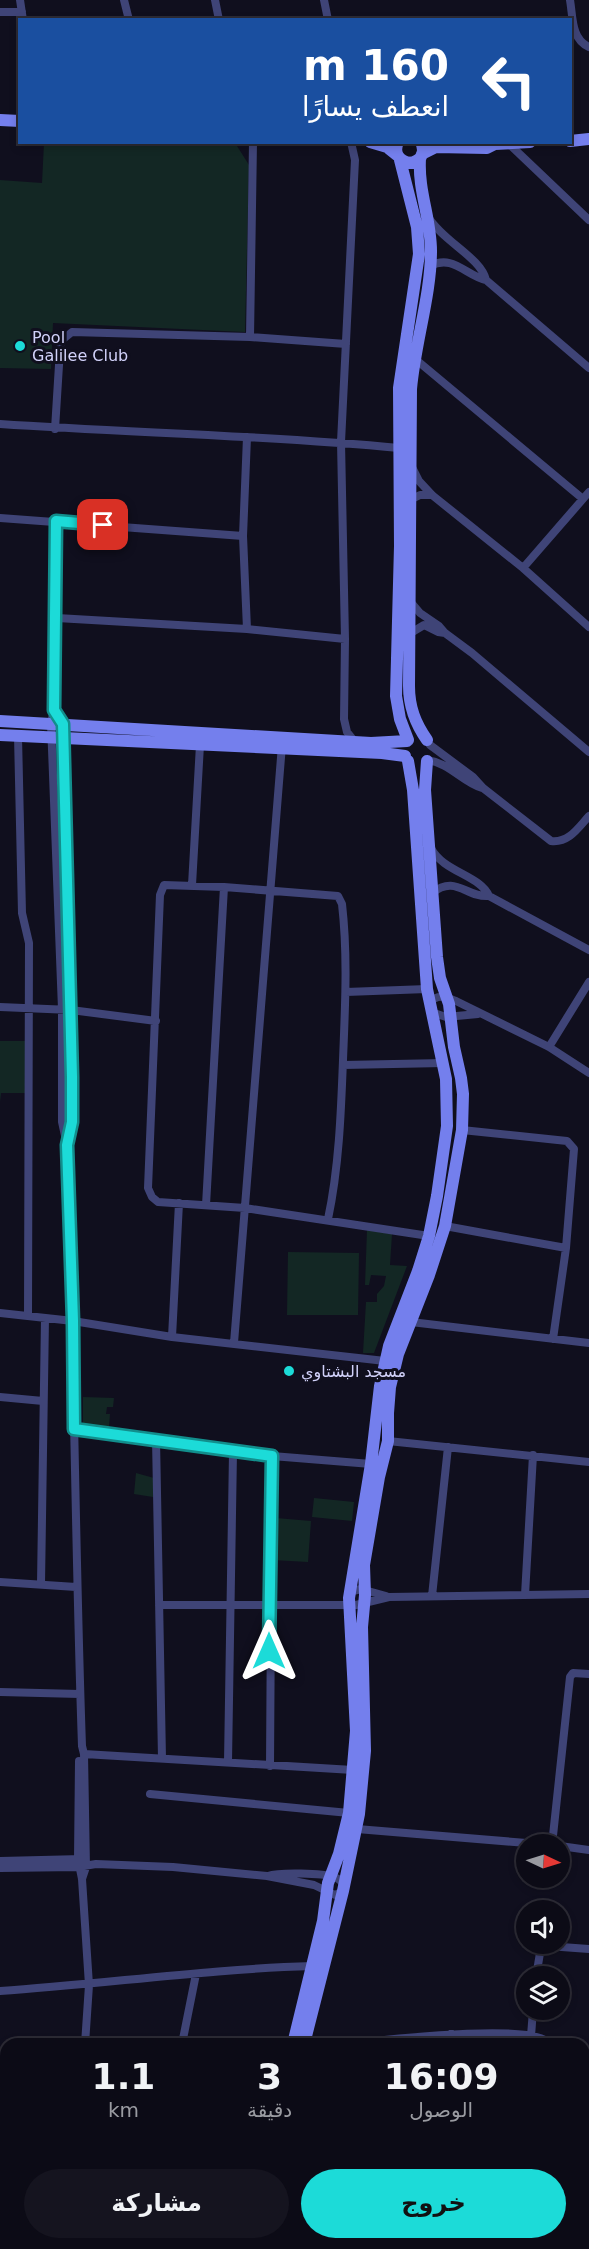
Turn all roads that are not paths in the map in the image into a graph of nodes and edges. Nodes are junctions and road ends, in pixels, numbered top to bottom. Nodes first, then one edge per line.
1 (20, 0) edge
2 (124, 0) edge
3 (215, 0) edge
4 (324, 0) edge
5 (570, 0) edge
6 (0, 12) edge
7 (23, 16) edge
8 (128, 18) edge
9 (219, 18) edge
10 (328, 18) edge
11 (589, 47) edge
12 (0, 120) edge
13 (18, 121) edge
14 (589, 140) edge
15 (572, 141) edge
16 (253, 144) edge
17 (351, 144) edge
18 (377, 144) edge
19 (493, 144) edge
20 (509, 144) edge
21 (398, 152) edge
22 (421, 152) edge
23 (426, 212) junction
24 (589, 220) edge
25 (430, 266) junction
26 (486, 280) junction
27 (250, 337) junction
28 (346, 344) junction
29 (414, 358) junction
30 (589, 369) edge
31 (0, 424) edge
32 (55, 429) junction
33 (248, 437) junction
34 (341, 442) junction
35 (399, 448) junction
36 (410, 464) junction
37 (432, 495) junction
38 (586, 495) edge
39 (410, 500) junction
40 (0, 518) edge
41 (56, 521) junction
42 (243, 536) junction
43 (523, 568) junction
44 (410, 600) junction
45 (57, 618) junction
46 (589, 627) edge
47 (247, 628) junction
48 (445, 633) junction
49 (409, 634) junction
50 (345, 639) junction
51 (344, 719) junction
52 (0, 721) edge
53 (57, 724) junction
54 (0, 735) edge
55 (18, 736) junction
56 (58, 737) junction
57 (408, 740) junction
58 (282, 743) junction
59 (428, 743) junction
60 (200, 745) junction
61 (330, 746) junction
62 (355, 747) junction
63 (589, 752) edge
64 (406, 758) junction
65 (427, 760) junction
66 (483, 788) junction
67 (589, 816) edge
68 (429, 846) junction
69 (192, 885) junction
70 (224, 887) junction
71 (271, 890) junction
72 (432, 893) junction
73 (489, 896) junction
74 (589, 950) edge
75 (589, 982) edge
76 (428, 989) junction
77 (346, 992) junction
78 (447, 997) junction
79 (0, 1007) edge
80 (29, 1007) junction
81 (430, 1007) junction
82 (67, 1010) junction
83 (481, 1015) junction
84 (451, 1016) junction
85 (156, 1021) junction
86 (549, 1047) junction
87 (444, 1064) junction
88 (343, 1065) junction
89 (589, 1073) edge
90 (462, 1130) junction
91 (179, 1203) junction
92 (206, 1205) junction
93 (245, 1208) junction
94 (328, 1219) junction
95 (445, 1226) junction
96 (429, 1236) junction
97 (566, 1248) junction
98 (0, 1313) edge
99 (28, 1316) junction
100 (45, 1318) junction
101 (73, 1321) junction
102 (411, 1322) junction
103 (172, 1337) junction
104 (553, 1339) junction
105 (234, 1343) junction
106 (589, 1343) edge
107 (385, 1361) junction
108 (0, 1397) edge
109 (43, 1401) junction
110 (74, 1429) junction
111 (156, 1439) junction
112 (374, 1440) junction
113 (388, 1441) junction
114 (448, 1447) junction
115 (233, 1452) junction
116 (533, 1455) junction
117 (272, 1456) junction
118 (589, 1462) edge
119 (371, 1464) junction
120 (0, 1582) edge
121 (41, 1584) junction
122 (76, 1587) junction
123 (365, 1590) junction
124 (589, 1594) edge
125 (525, 1595) junction
126 (432, 1596) junction
127 (390, 1597) junction
128 (349, 1598) junction
129 (364, 1604) junction
130 (159, 1605) junction
131 (231, 1605) junction
132 (269, 1605) junction
133 (589, 1674) edge
134 (0, 1692) edge
135 (80, 1694) junction
136 (83, 1750) junction
137 (162, 1758) junction
138 (228, 1762) junction
139 (270, 1766) junction
140 (353, 1770) junction
141 (150, 1794) dead end
142 (349, 1813) junction
143 (357, 1829) junction
144 (553, 1834) edge
145 (516, 1842) edge
146 (570, 1847) edge
147 (589, 1850) edge
148 (0, 1861) edge
149 (82, 1863) junction
150 (0, 1868) edge
151 (267, 1876) junction
152 (331, 1876) junction
153 (344, 1889) junction
154 (327, 1891) junction
155 (589, 1949) edge
156 (312, 1966) junction
157 (538, 1966) edge
158 (196, 1974) junction
159 (89, 1985) junction
160 (0, 1991) edge
161 (532, 2020) edge
162 (451, 2034) junction
163 (531, 2036) junction
164 (85, 2038) edge
165 (183, 2038) edge
166 (294, 2038) edge
167 (306, 2038) edge
168 (408, 2038) edge
169 (451, 2038) edge
170 (543, 2038) edge

1 - 7 street
2 - 8 street
3 - 9 street
4 - 10 street
5 - 11 street
6 - 7 street
12 - 13 street
14 - 15 street
16 - 27 street
17 - 28 street
18 - 21 street
19 - 22 street
20 - 24 street
21 - 22 street
21 - 35 street
22 - 23 street
23 - 25 street
23 - 26 street
25 - 26 street
25 - 29 street
26 - 30 street
27 - 28 street
27 - 32 street
28 - 34 street
29 - 36 street
29 - 38 street
31 - 32 street
32 - 33 street
33 - 34 street
33 - 42 street
34 - 35 street
34 - 50 street
35 - 57 street
36 - 37 street
36 - 39 street
37 - 39 street
37 - 43 street
38 - 43 street
39 - 44 street
40 - 41 street
41 - 42 street
41 - 45 street
42 - 47 street
43 - 46 street
44 - 48 street
44 - 49 street
45 - 47 street
45 - 53 street
47 - 50 street
48 - 49 street
48 - 63 street
49 - 59 street
50 - 51 street
51 - 61 street
51 - 62 street
52 - 53 street
53 - 56 street
53 - 58 street
54 - 55 street
55 - 56 street
55 - 80 street
56 - 60 street
56 - 82 street
57 - 59 street
57 - 62 street
57 - 64 street
58 - 60 street
58 - 61 street
58 - 71 street
59 - 65 street
59 - 66 street
60 - 69 street
61 - 62 street
62 - 64 street
64 - 65 street
64 - 76 street
65 - 66 street
65 - 68 street
66 - 67 street
68 - 72 street
68 - 73 street
69 - 70 street
69 - 85 street
70 - 71 street
70 - 92 street
71 - 77 street
71 - 93 street
72 - 73 street
72 - 78 street
73 - 74 street
75 - 86 street
76 - 77 street
76 - 81 street
77 - 88 street
78 - 81 street
78 - 83 street
78 - 84 street
79 - 80 street
80 - 82 street
80 - 99 street
81 - 84 street
81 - 87 street
82 - 85 street
82 - 101 street
83 - 84 street
83 - 86 street
84 - 90 street
85 - 91 street
86 - 89 street
87 - 88 street
87 - 96 street
88 - 94 street
90 - 95 street
90 - 97 street
91 - 92 street
91 - 103 street
92 - 93 street
93 - 94 street
93 - 105 street
94 - 96 street
95 - 97 street
95 - 102 street
96 - 107 street
97 - 104 street
98 - 99 street
99 - 100 street
100 - 101 street
100 - 109 street
101 - 103 street
101 - 110 street
102 - 104 street
102 - 113 street
103 - 105 street
104 - 106 street
105 - 107 street
107 - 112 street
108 - 109 street
109 - 121 street
110 - 111 street
110 - 122 street
111 - 115 street
111 - 130 street
112 - 113 street
112 - 119 street
113 - 114 street
113 - 123 street
114 - 116 street
114 - 126 street
115 - 117 street
115 - 131 street
116 - 118 street
116 - 125 street
117 - 119 street
117 - 132 street
119 - 128 street
120 - 121 street
121 - 122 street
122 - 135 street
123 - 127 street
123 - 128 street
123 - 129 street
124 - 125 street
125 - 126 street
126 - 127 street
127 - 129 street
128 - 129 street
128 - 132 street
128 - 140 street
129 - 143 street
130 - 131 street
130 - 137 street
131 - 132 street
131 - 138 street
132 - 139 street
133 - 144 street
134 - 135 street
135 - 136 street
136 - 137 street
136 - 149 street
137 - 138 street
138 - 139 street
139 - 140 street
140 - 142 street
141 - 142 street
142 - 152 street
143 - 145 street
143 - 153 street
146 - 147 street
148 - 149 street
149 - 150 street
149 - 151 street
149 - 159 street
151 - 152 street
151 - 154 street
152 - 153 street
152 - 154 street
153 - 154 street
153 - 167 street
154 - 156 street
155 - 157 street
156 - 158 street
156 - 166 street
158 - 159 street
158 - 165 street
159 - 160 street
159 - 164 street
161 - 163 street
162 - 163 street
162 - 168 street
162 - 169 street
163 - 170 street

